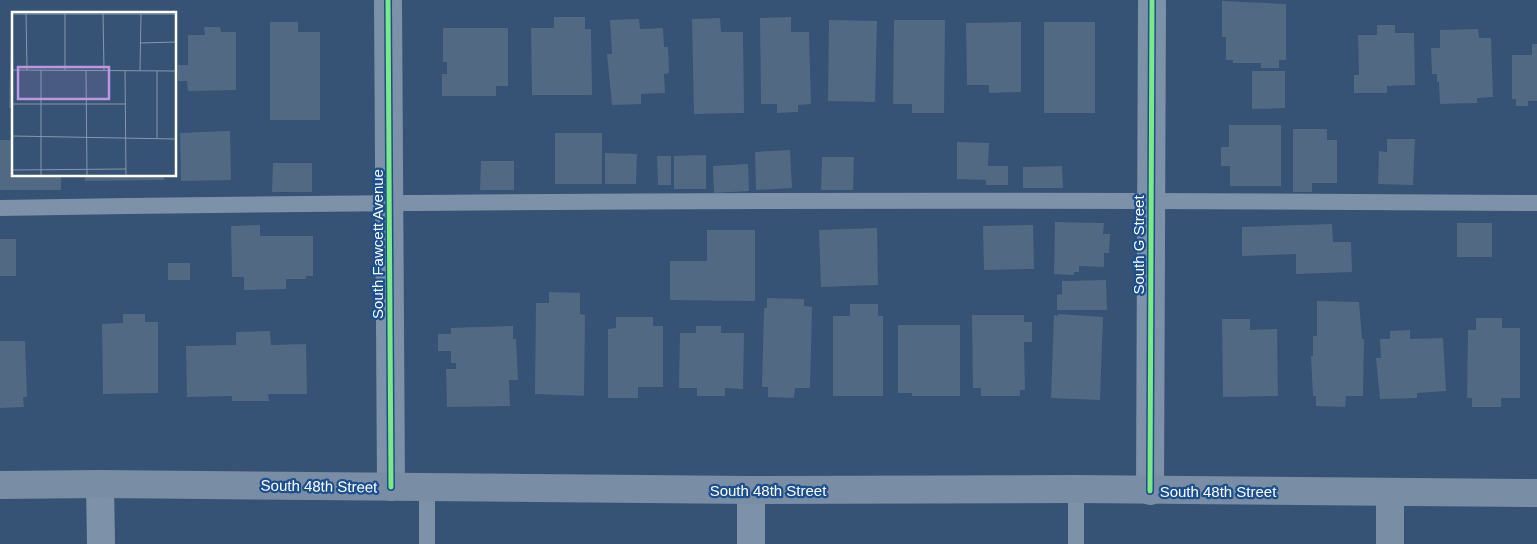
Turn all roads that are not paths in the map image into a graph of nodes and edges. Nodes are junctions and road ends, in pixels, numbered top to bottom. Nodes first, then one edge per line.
1 (388, 0) edge
2 (1152, 0) edge
3 (1151, 201) junction
4 (389, 202) junction
5 (1537, 204) edge
6 (0, 208) edge
7 (100, 484) junction
8 (0, 485) edge
9 (391, 487) junction
10 (427, 487) junction
11 (1076, 489) junction
12 (751, 490) junction
13 (1150, 491) junction
14 (1390, 493) junction
15 (1537, 493) edge
16 (101, 544) edge
17 (427, 544) edge
18 (751, 544) edge
19 (1076, 544) edge
20 (1390, 544) edge

1 - 4 street, South Fawcett Avenue
2 - 3 street, South G Street
3 - 4 lane
3 - 5 lane
3 - 13 street, South G Street
4 - 6 lane
4 - 9 street, South Fawcett Avenue
7 - 8 main road, South 48th Street
7 - 9 main road, South 48th Street
7 - 16 street
9 - 10 main road, South 48th Street
10 - 12 main road, South 48th Street
10 - 17 lane
11 - 12 main road, South 48th Street
11 - 13 main road, South 48th Street
11 - 19 lane
12 - 18 street
13 - 14 main road, South 48th Street
14 - 15 main road, South 48th Street
14 - 20 main road

